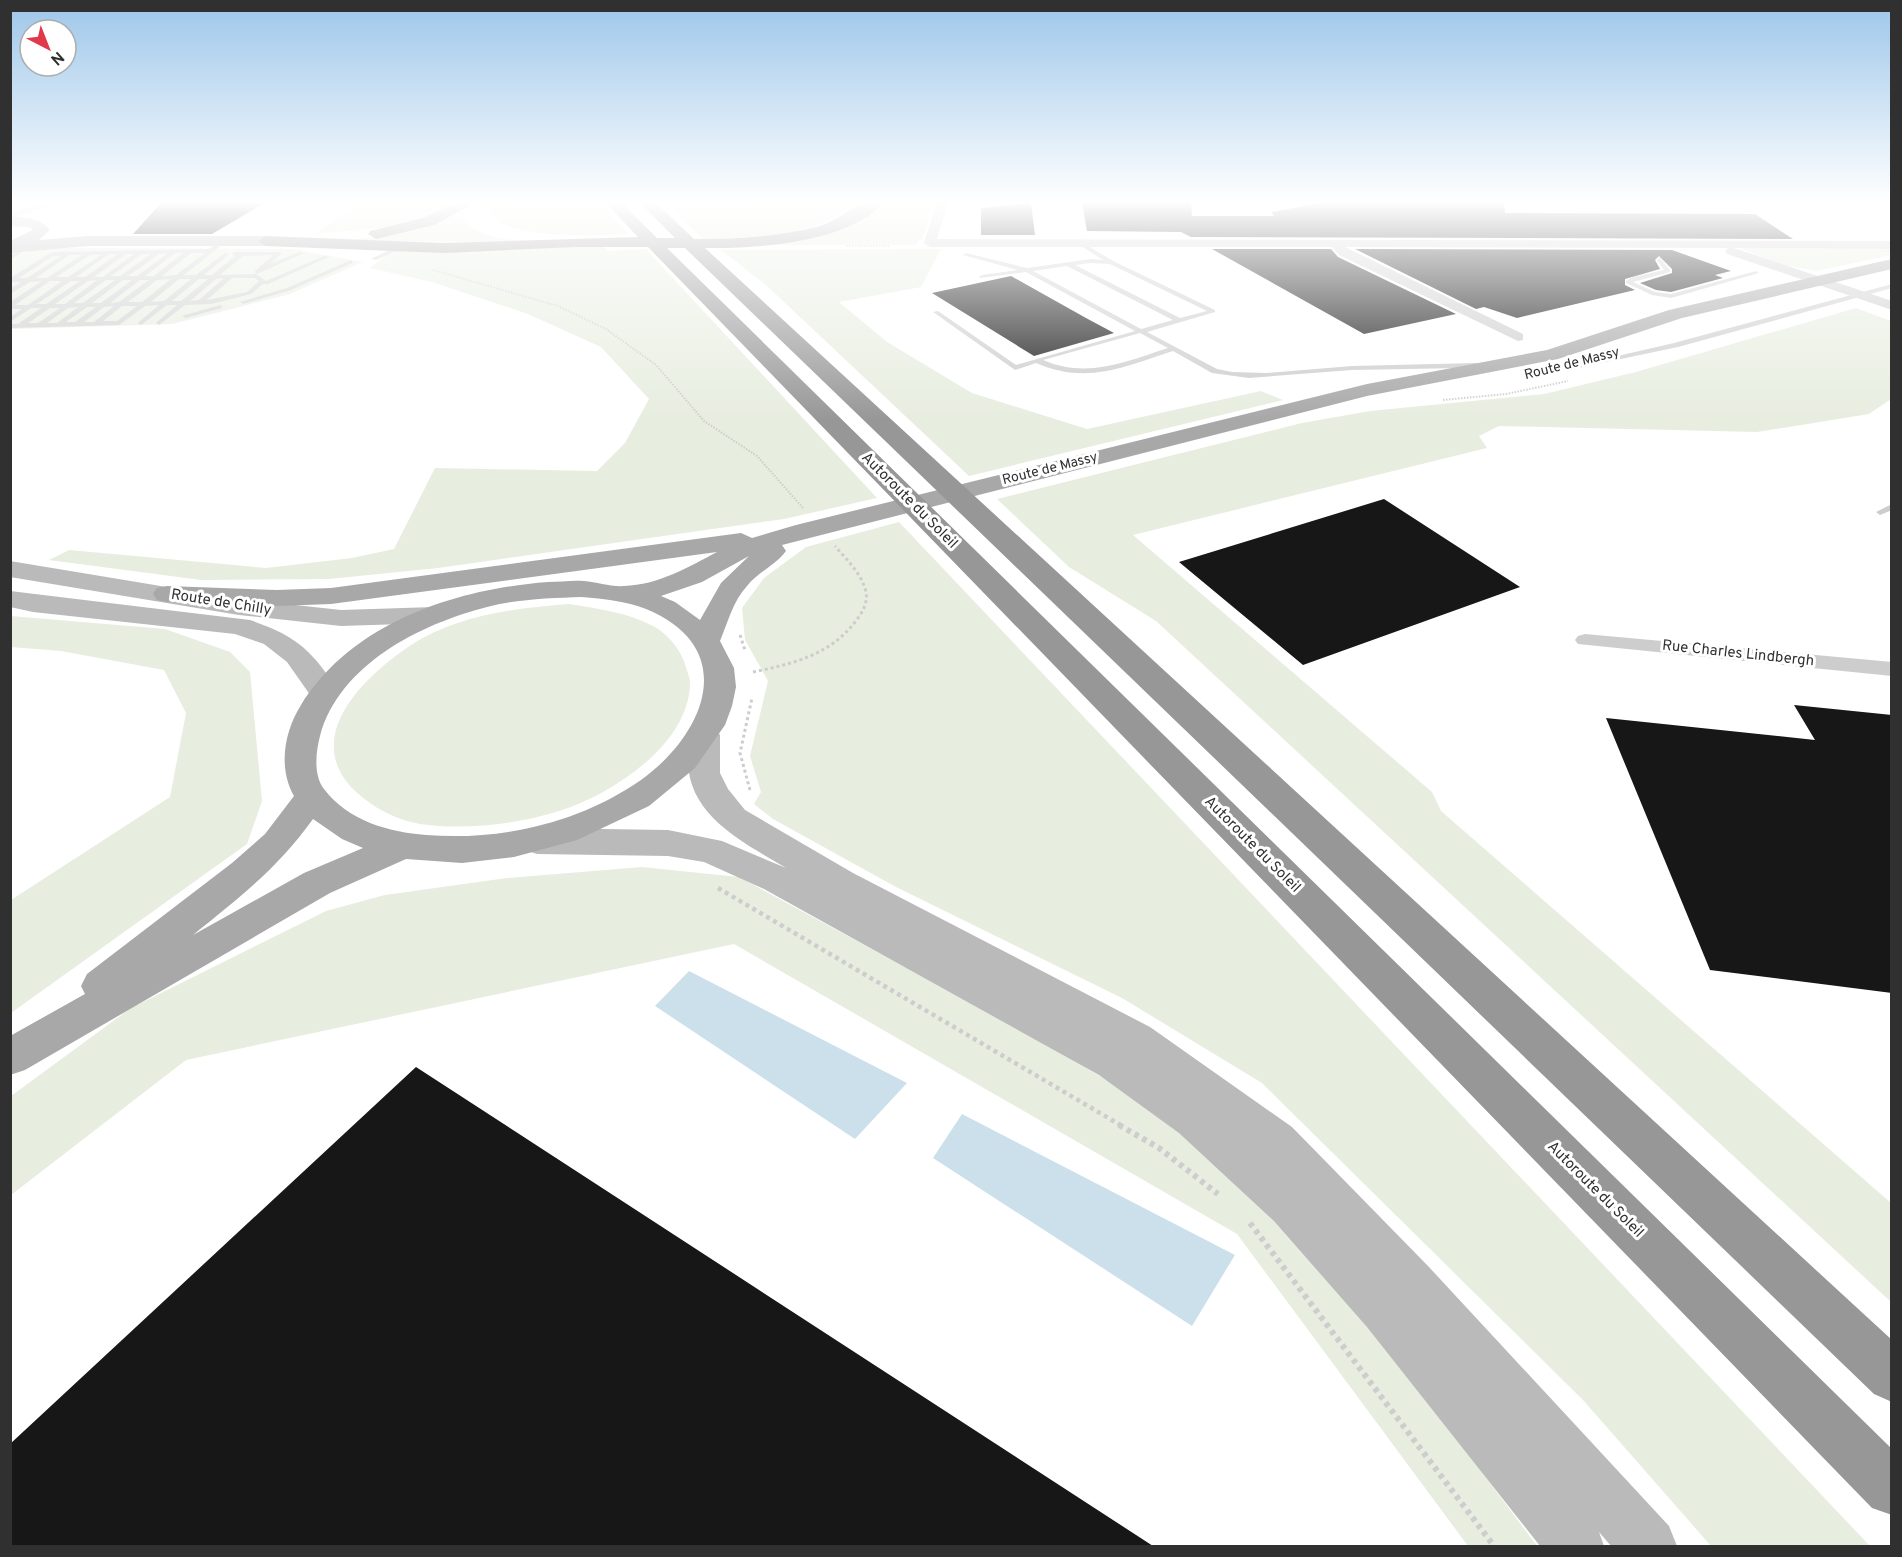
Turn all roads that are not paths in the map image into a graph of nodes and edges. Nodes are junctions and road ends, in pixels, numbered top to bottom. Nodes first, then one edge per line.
1 (36, 275) edge
2 (55, 275) edge
3 (75, 275) edge
4 (93, 275) edge
5 (110, 275) edge
6 (126, 275) edge
7 (143, 275) edge
8 (159, 275) edge
9 (180, 275) edge
10 (199, 275) edge
11 (217, 275) edge
12 (259, 275) edge
13 (261, 275) edge
14 (266, 275) edge
15 (269, 275) edge
16 (273, 275) edge
17 (278, 275) edge
18 (321, 275) edge
19 (684, 275) edge
20 (723, 275) edge
21 (997, 275) edge
22 (1036, 275) edge
23 (1088, 275) edge
24 (1137, 275) edge
25 (1390, 275) edge
26 (1651, 275) edge
27 (1750, 275) edge
28 (1797, 275) edge
29 (1843, 275) edge
30 (228, 276) junction
31 (177, 277) junction
32 (197, 277) junction
33 (214, 277) junction
34 (982, 277) dead end
35 (121, 278) junction
36 (139, 278) junction
37 (155, 278) junction
38 (1892, 278) edge
39 (69, 279) junction
40 (87, 279) junction
41 (104, 279) junction
42 (11, 280) edge
43 (28, 280) junction
44 (49, 280) junction
45 (257, 280) junction
46 (1814, 281) junction
47 (1892, 286) edge
48 (234, 288) dead end
49 (285, 290) junction
50 (10, 292) edge
51 (249, 293) junction
52 (1851, 293) junction
53 (220, 301) junction
54 (165, 303) junction
55 (183, 303) junction
56 (201, 303) junction
57 (121, 304) junction
58 (143, 304) junction
59 (67, 305) junction
60 (85, 305) junction
61 (103, 305) junction
62 (10, 306) edge
63 (30, 306) junction
64 (49, 306) junction
65 (1892, 306) edge
66 (936, 312) dead end
67 (10, 320) edge
68 (180, 320) junction
69 (1179, 320) junction
70 (119, 323) junction
71 (141, 323) junction
72 (159, 323) junction
73 (77, 324) junction
74 (95, 324) junction
75 (40, 325) junction
76 (58, 325) junction
77 (10, 326) edge
78 (21, 326) junction
79 (1140, 331) junction
80 (1518, 337) dead end
81 (1173, 349) junction
82 (1036, 360) junction
83 (1516, 363) junction
84 (1295, 409) junction
85 (1892, 507) edge
86 (1880, 512) dead end
87 (813, 526) junction
88 (10, 569) edge
89 (167, 594) junction
90 (626, 594) junction
91 (10, 599) edge
92 (434, 615) junction
93 (1585, 639) dead end
94 (706, 640) junction
95 (1892, 669) edge
96 (324, 692) junction
97 (704, 735) junction
98 (311, 797) junction
99 (537, 841) junction
100 (400, 847) junction
101 (10, 1057) edge
102 (1892, 1376) edge
103 (1892, 1488) edge
104 (1576, 1546) edge
105 (1649, 1546) edge

1 - 43 lane
2 - 44 lane
3 - 39 lane
4 - 40 lane
5 - 41 lane
6 - 35 lane
7 - 36 lane
8 - 37 lane
9 - 31 lane
10 - 32 lane
11 - 33 lane
12 - 45 lane
13 - 45 lane
14 - 45 lane
15 - 45 lane
16 - 45 lane
17 - 45 lane
18 - 49 lane
19 - 103 highway, Autoroute du Soleil
20 - 102 highway
21 - 34 lane
22 - 79 lane
23 - 69 lane
24 - 69 lane
25 - 80 street
26 - 27 lane
28 - 46 street
29 - 46 main road, Route de Massy
30 - 33 lane
30 - 45 lane
30 - 56 lane
31 - 32 lane
31 - 37 lane
31 - 58 lane
32 - 33 lane
32 - 54 lane
33 - 55 lane
35 - 36 lane
35 - 41 lane
35 - 60 lane
36 - 37 lane
36 - 61 lane
37 - 57 lane
38 - 52 main road, Route de Massy
39 - 40 lane
39 - 44 lane
39 - 63 lane
40 - 41 lane
40 - 64 lane
41 - 59 lane
42 - 43 lane
43 - 44 lane
43 - 50 lane
44 - 62 lane
45 - 49 lane
45 - 51 lane
45 - 51 lane
46 - 52 street
46 - 83 main road, Route de Massy
47 - 52 lane
48 - 53 lane
49 - 68 lane
51 - 53 lane
52 - 65 street
52 - 84 main road, Route de Massy
53 - 56 lane
54 - 55 lane
54 - 58 lane
54 - 71 lane
55 - 56 lane
55 - 72 lane
56 - 68 lane
57 - 58 lane
57 - 61 lane
57 - 74 lane
58 - 70 lane
59 - 60 lane
59 - 64 lane
59 - 75 lane
60 - 61 lane
60 - 76 lane
61 - 73 lane
62 - 63 lane
63 - 64 lane
63 - 67 lane
64 - 78 lane
66 - 82 lane
68 - 72 lane
69 - 79 lane
70 - 71 lane
70 - 74 lane
71 - 72 lane
73 - 74 lane
73 - 76 lane
75 - 76 lane
75 - 78 lane
77 - 78 lane
79 - 81 lane
79 - 82 lane
81 - 82 lane
81 - 83 lane
83 - 84 main road, Route de Massy
84 - 87 main road, Route de Massy
85 - 86 lane
87 - 89 main road
87 - 90 main road, Route de Massy
87 - 94 main road, Route de Massy
88 - 89 main road, Route de Chilly
89 - 92 main road, Route de Chilly
90 - 92 main road
90 - 94 main road
91 - 96 main road, Route de Chilly
92 - 96 main road
93 - 95 street, Rue Charles Lindbergh
94 - 97 main road
96 - 98 main road
97 - 99 main road
97 - 105 main road
98 - 100 main road
98 - 101 main road
99 - 100 main road
99 - 104 main road
100 - 101 main road

